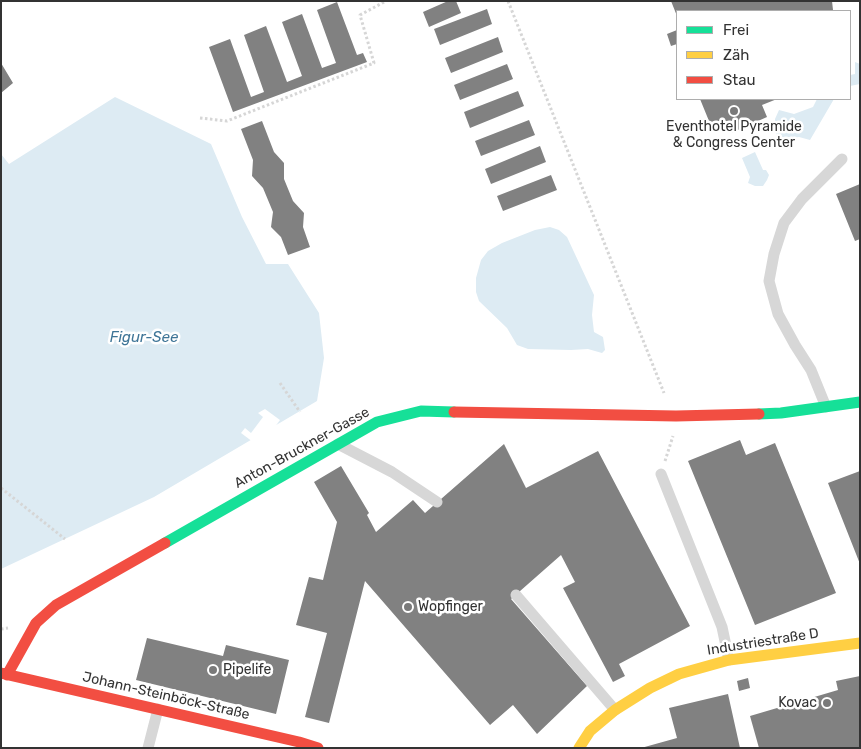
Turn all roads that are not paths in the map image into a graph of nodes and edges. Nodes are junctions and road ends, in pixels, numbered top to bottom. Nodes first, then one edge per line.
1 (842, 159) dead end
2 (860, 402) edge
3 (826, 407) junction
4 (337, 444) junction
5 (661, 474) dead end
6 (437, 502) dead end
7 (516, 595) dead end
8 (860, 643) edge
9 (729, 660) junction
10 (4, 674) edge
11 (158, 710) junction
12 (615, 710) junction
13 (148, 748) edge
14 (318, 748) edge
15 (579, 748) edge

1 - 3 lane
2 - 3 street, Anton-Bruckner-Gasse
3 - 4 street, Anton-Bruckner-Gasse
4 - 6 lane
4 - 10 street, Anton-Bruckner-Gasse
5 - 9 lane
7 - 12 lane
8 - 9 street, Industriestraße D
9 - 12 street, Industriestraße D
10 - 11 street, Johann-Steinböck-Straße
11 - 13 lane
11 - 14 street, Johann-Steinböck-Straße
12 - 15 street, Industriestraße D

